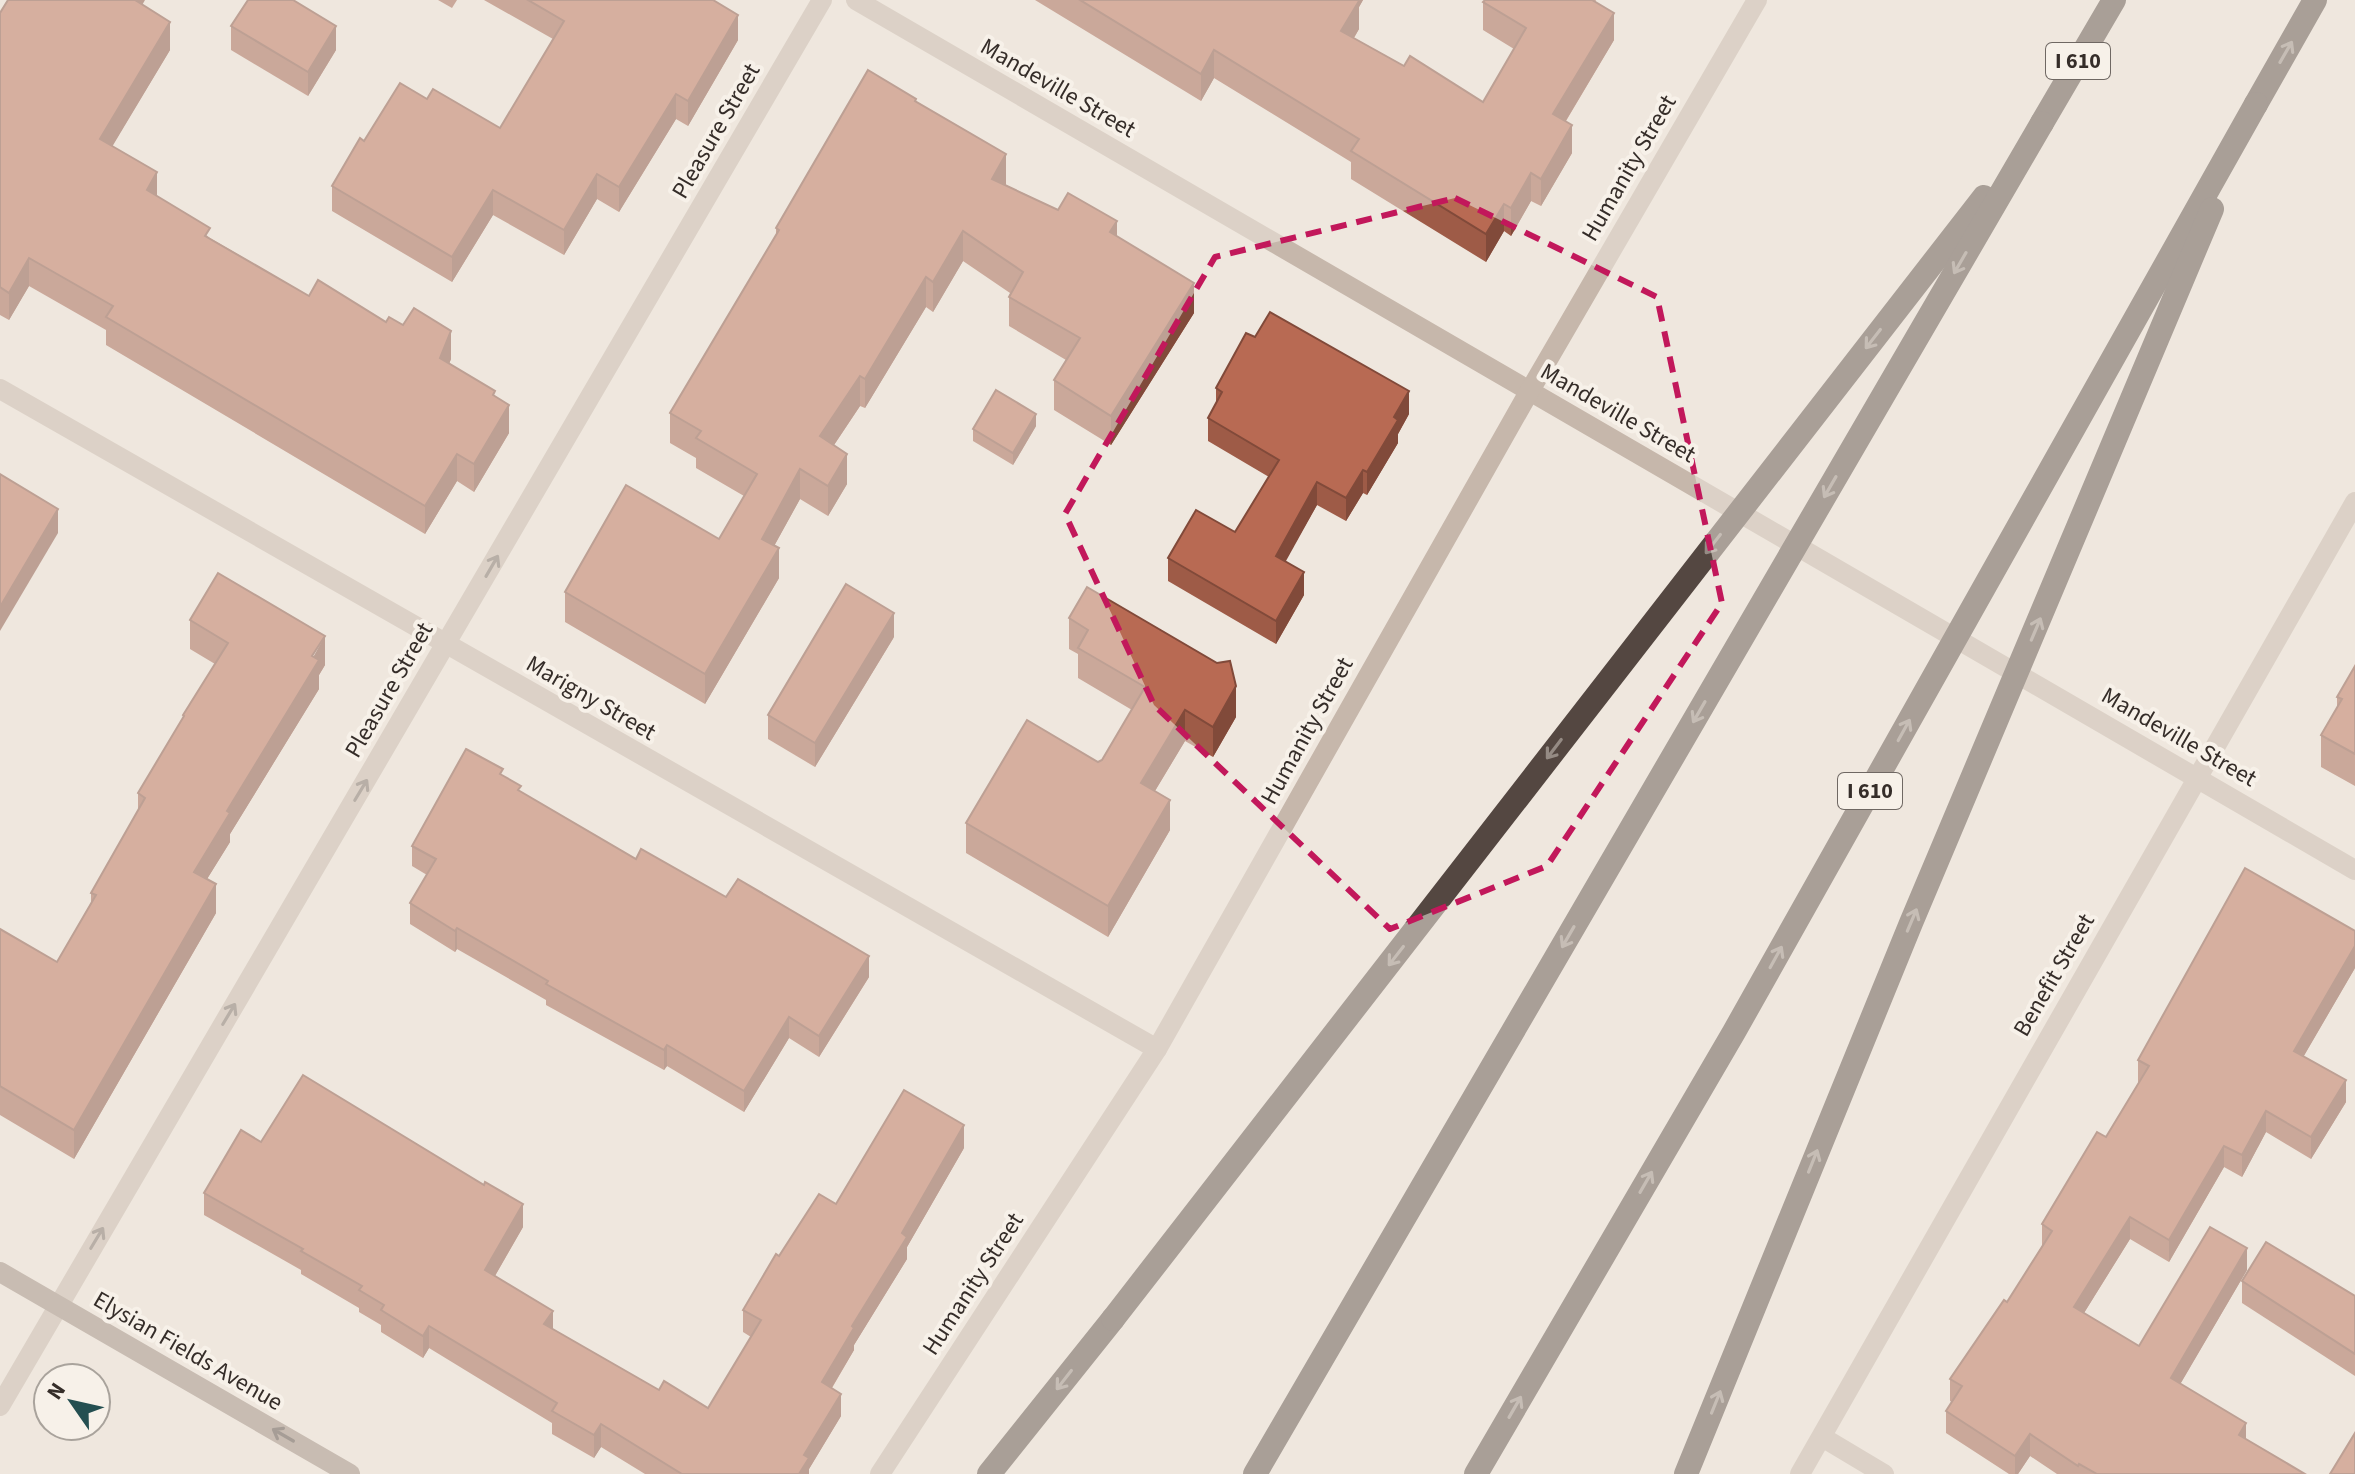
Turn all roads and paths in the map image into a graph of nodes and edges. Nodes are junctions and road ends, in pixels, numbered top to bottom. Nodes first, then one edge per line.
1 (822, 0) edge
2 (856, 0) edge
3 (1757, 0) edge
4 (2114, 0) edge
5 (2315, 0) edge
6 (2256, 104) junction
7 (2042, 123) junction
8 (0, 389) edge
9 (1529, 392) junction
10 (2355, 502) edge
11 (446, 645) junction
12 (2197, 777) junction
13 (2355, 870) edge
14 (1157, 1049) junction
15 (0, 1272) edge
16 (57, 1305) junction
17 (0, 1406) edge
18 (1822, 1437) junction
19 (350, 1474) edge
20 (880, 1474) edge
21 (989, 1474) edge
22 (1255, 1474) edge
23 (1476, 1474) edge
24 (1686, 1474) edge
25 (1800, 1474) edge
26 (1884, 1474) edge

11 -> 1 street, Pleasure Street
2 - 9 street, Mandeville Street
3 - 9 street, Humanity Street
4 - 7 highway, I 610
6 -> 5 highway, I 610
23 -> 6 highway, I 610, bridge
24 -> 6 highway, bridge
7 -> 21 highway, bridge
7 -> 22 highway, I 610, bridge
8 - 11 street, Marigny Street
9 - 12 street, Mandeville Street
9 - 14 street, Humanity Street
10 - 12 street, Benefit Street
11 - 14 street, Marigny Street
16 -> 11 street, Pleasure Street
12 - 13 street, Mandeville Street
12 - 18 street, Benefit Street
14 - 20 street, Humanity Street
15 - 16 main road, Elysian Fields Avenue
16 - 17 street, Pleasure Street
19 -> 16 main road, Elysian Fields Avenue
18 - 25 street, Benefit Street
18 - 26 street

